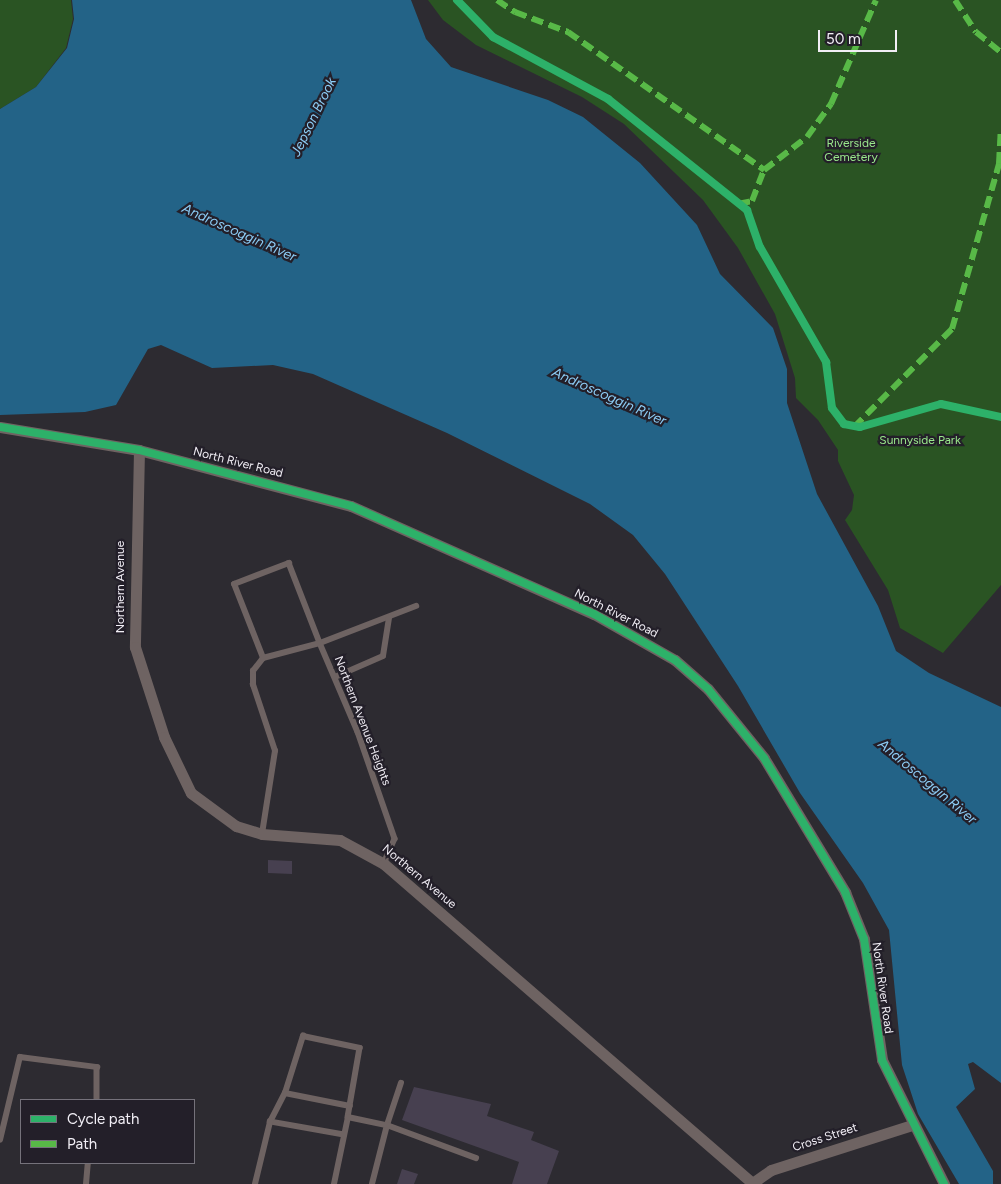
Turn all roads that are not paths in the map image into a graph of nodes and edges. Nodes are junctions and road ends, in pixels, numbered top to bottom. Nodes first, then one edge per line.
1 (0, 427) edge
2 (139, 450) junction
3 (416, 606) dead end
4 (389, 617) junction
5 (320, 643) junction
6 (264, 658) junction
7 (335, 677) junction
8 (262, 834) junction
9 (384, 864) junction
10 (401, 1083) dead end
11 (285, 1093) junction
12 (96, 1099) edge
13 (350, 1106) junction
14 (348, 1117) junction
15 (270, 1122) junction
16 (387, 1125) junction
17 (912, 1125) junction
18 (344, 1135) junction
19 (0, 1140) edge
20 (476, 1158) dead end
21 (88, 1164) edge
22 (752, 1183) edge
23 (86, 1184) edge
24 (255, 1184) edge
25 (334, 1184) edge
26 (372, 1184) edge
27 (944, 1184) edge

1 - 2 street, North River Road
2 - 8 street, Northern Avenue
2 - 17 street, North River Road
3 - 4 lane
4 - 5 lane
4 - 7 lane
5 - 6 lane
5 - 6 lane, Northern Avenue Heights
5 - 7 lane, Northern Avenue Heights
6 - 8 lane
7 - 9 lane, Northern Avenue Heights
8 - 9 street, Northern Avenue
9 - 22 street, Northern Avenue
10 - 16 lane
11 - 13 lane
11 - 13 lane
11 - 15 lane
12 - 19 lane
13 - 14 lane
14 - 16 lane
14 - 18 lane
15 - 18 lane
15 - 24 lane
16 - 20 lane
16 - 26 lane
17 - 22 street, Cross Street
17 - 27 street, North River Road
18 - 25 lane
21 - 23 lane

